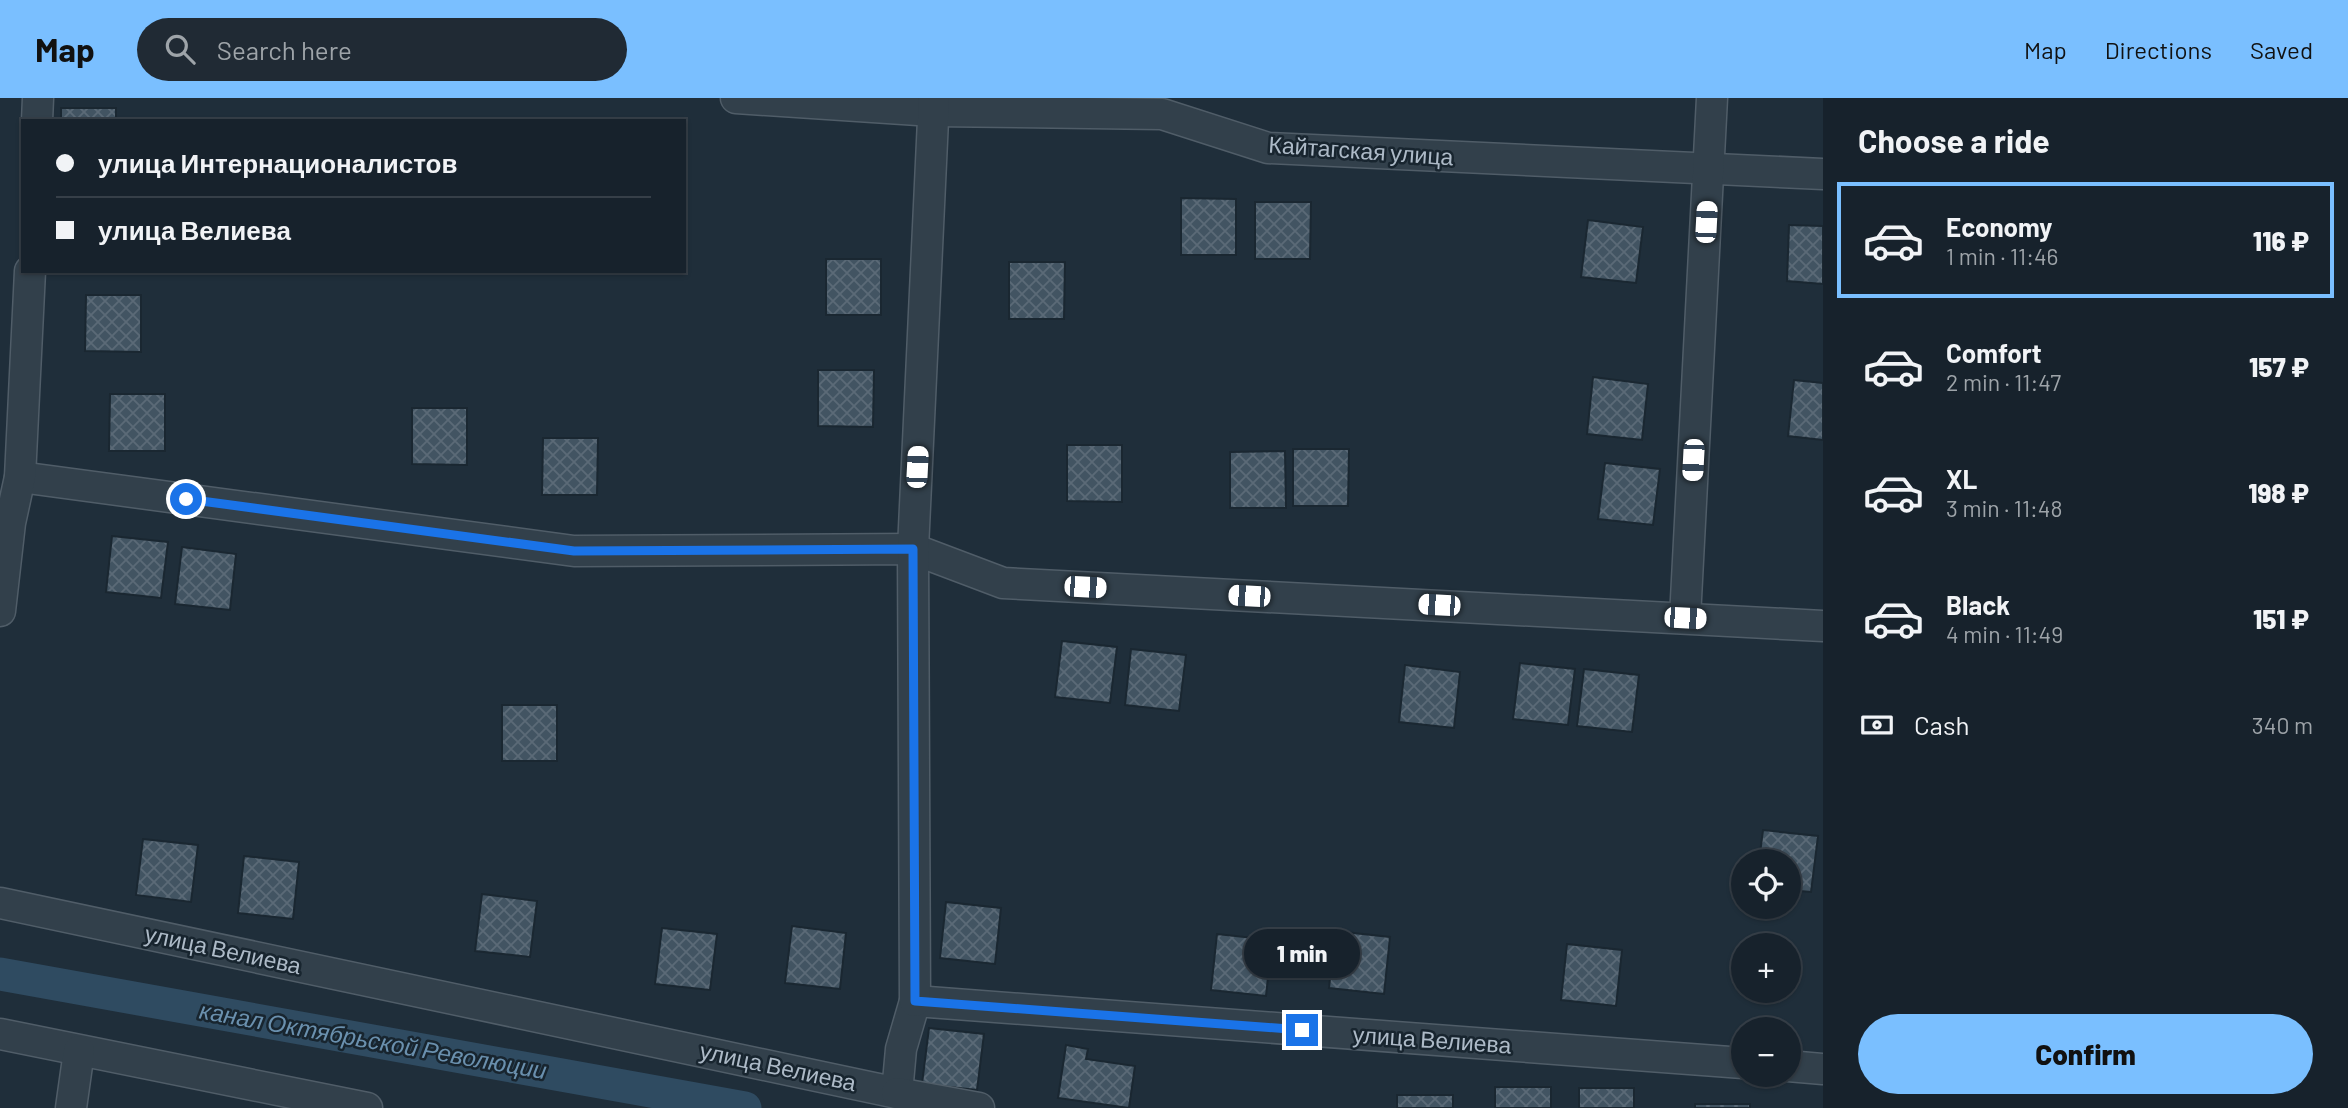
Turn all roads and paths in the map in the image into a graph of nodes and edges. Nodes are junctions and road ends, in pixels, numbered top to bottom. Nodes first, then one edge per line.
1 (38, 98) edge
2 (737, 98) edge
3 (1712, 98) edge
4 (934, 104) edge
5 (37, 119) edge
6 (1708, 169) junction
7 (1823, 174) edge
8 (30, 273) edge
9 (20, 477) junction
10 (913, 549) junction
11 (0, 611) edge
12 (1685, 618) junction
13 (1823, 626) edge
14 (0, 903) edge
15 (915, 1001) junction
16 (0, 1034) edge
17 (79, 1051) junction
18 (1731, 1062) edge
19 (1801, 1067) edge
20 (1823, 1069) edge
21 (897, 1093) junction
22 (71, 1108) edge
23 (367, 1108) edge
24 (979, 1108) edge

1 - 5 street
2 - 4 street, Кайтагская улица
3 - 6 street
4 - 6 street, Кайтагская улица
4 - 10 street
6 - 7 street, Кайтагская улица
6 - 12 street
8 - 9 street
9 - 10 street
9 - 11 street
10 - 12 street
10 - 15 street
12 - 13 street
14 - 21 street, улица Велиева
15 - 18 street, улица Велиева
15 - 21 street
16 - 17 street
17 - 22 street
17 - 23 street
19 - 20 street
21 - 24 street, улица Велиева

